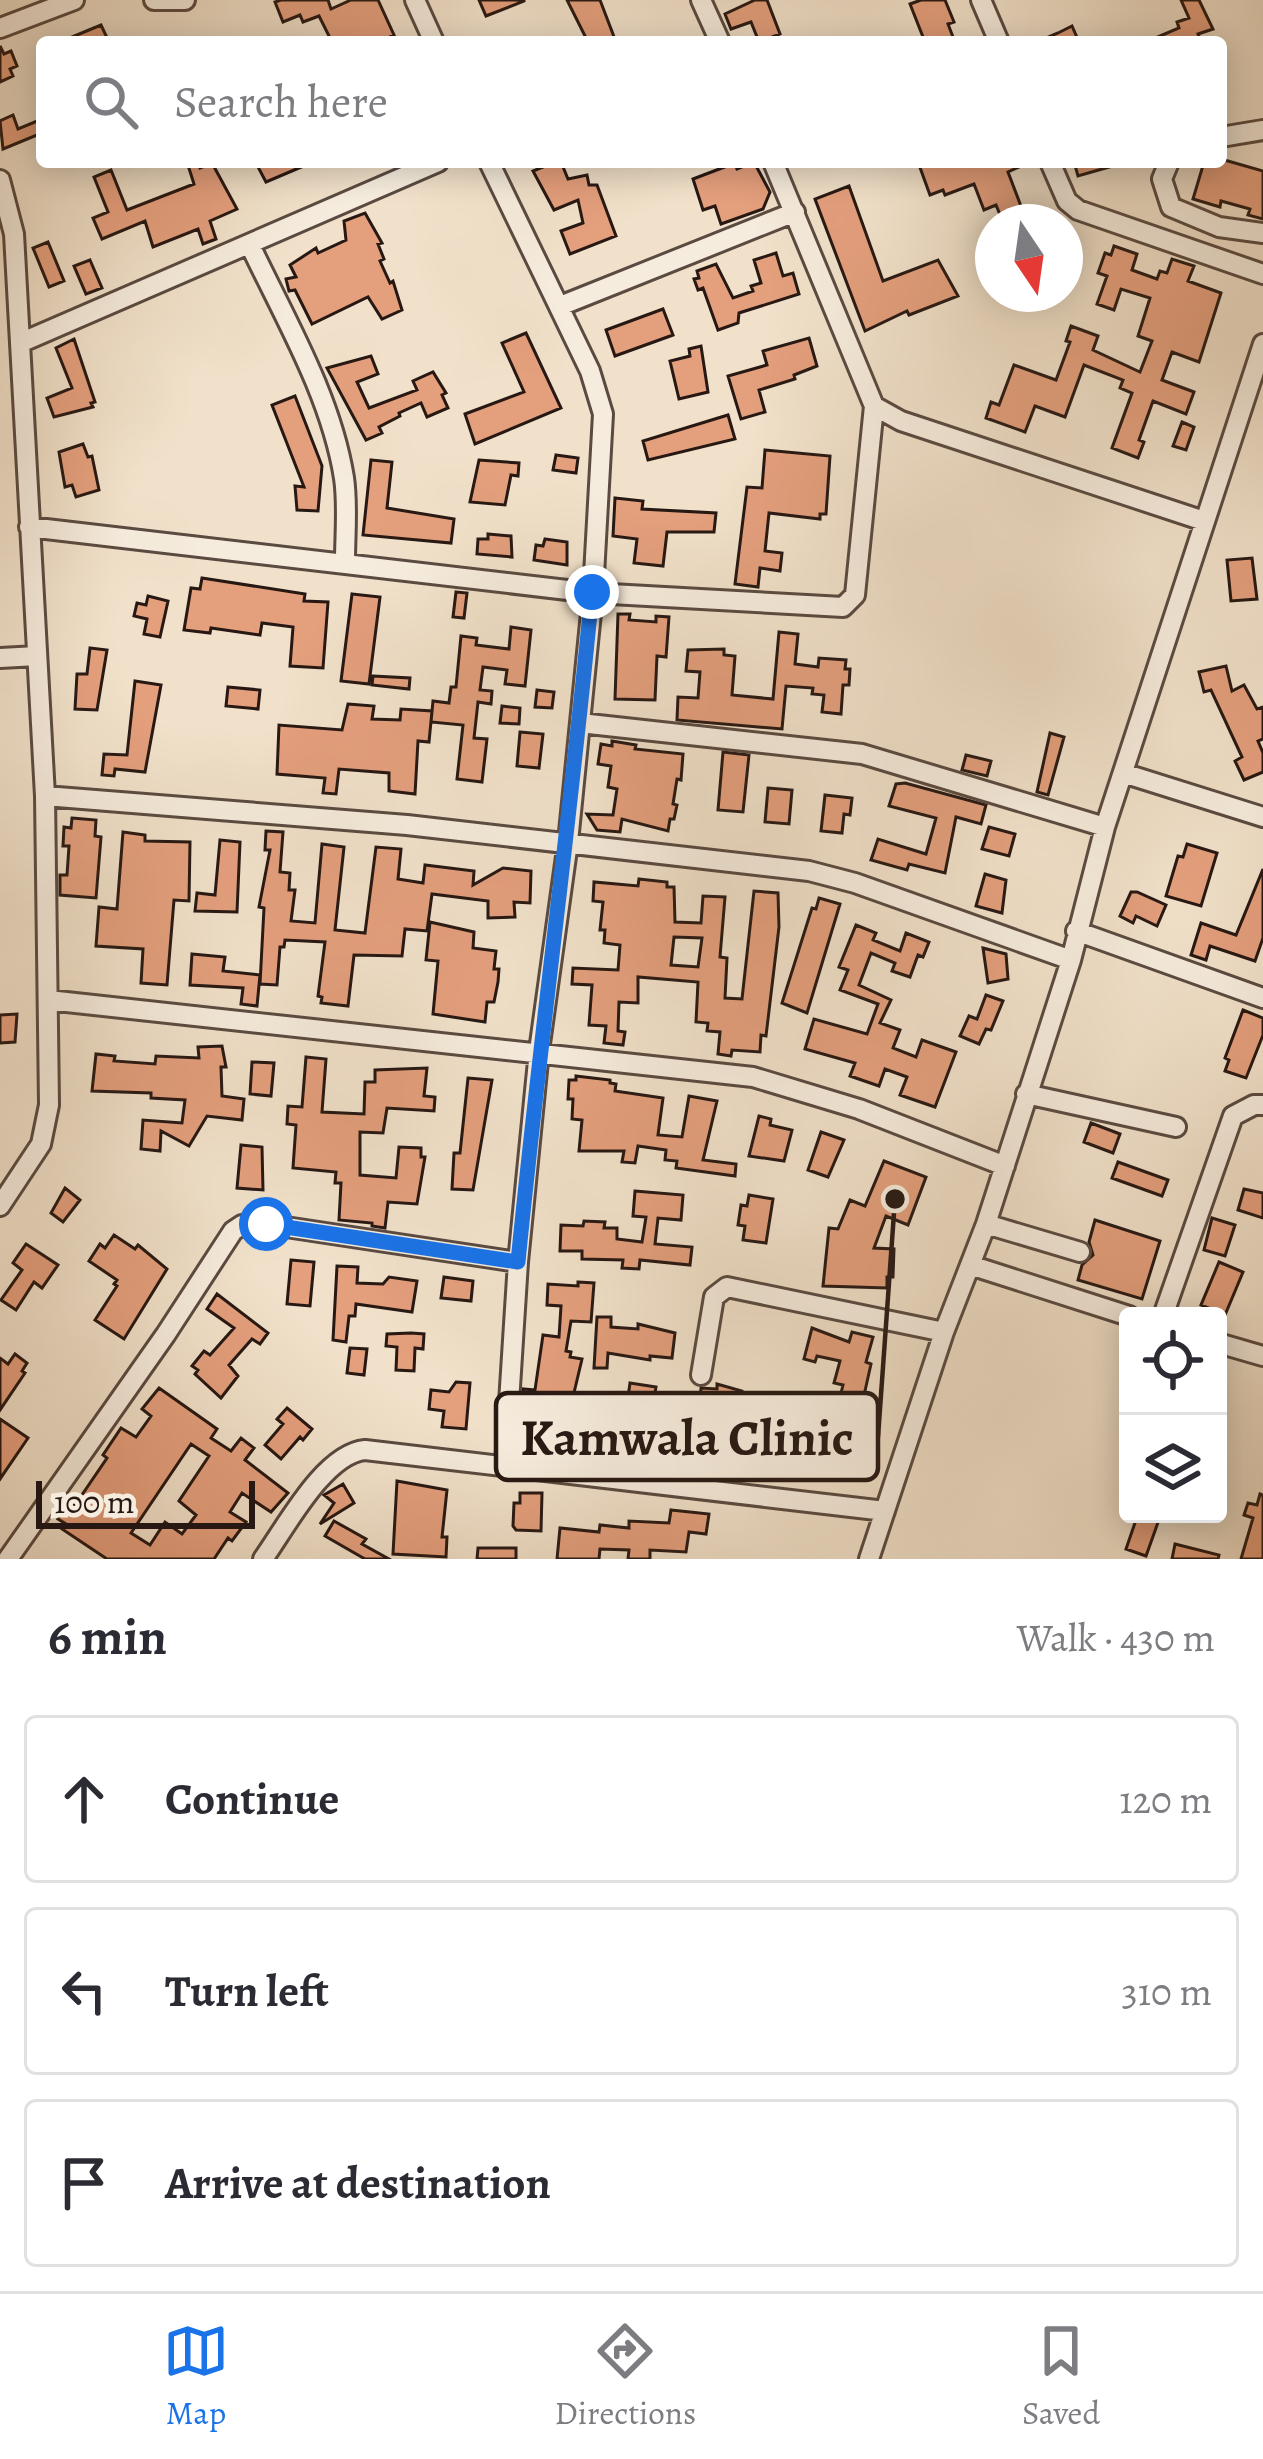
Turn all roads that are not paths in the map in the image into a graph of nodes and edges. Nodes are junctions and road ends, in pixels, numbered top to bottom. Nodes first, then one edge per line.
1 (74, 0) edge
2 (154, 0) edge
3 (185, 0) edge
4 (416, 0) edge
5 (701, 0) edge
6 (981, 0) edge
7 (0, 28) edge
8 (431, 36) edge
9 (717, 36) edge
10 (996, 36) edge
11 (1263, 130) edge
12 (1227, 136) edge
13 (424, 168) edge
14 (492, 168) edge
15 (775, 168) edge
16 (1053, 168) edge
17 (1167, 168) edge
18 (0, 180) edge
19 (795, 212) junction
20 (1263, 233) edge
21 (250, 245) junction
22 (1263, 274) edge
23 (560, 306) junction
24 (20, 343) junction
25 (1263, 344) edge
26 (1255, 389) edge
27 (874, 406) junction
28 (1204, 521) junction
29 (29, 526) junction
30 (346, 562) junction
31 (592, 592) junction
32 (37, 656) junction
33 (0, 658) edge
34 (580, 723) junction
35 (1123, 772) junction
36 (45, 796) junction
37 (1263, 818) edge
38 (1105, 827) junction
39 (568, 842) junction
40 (1076, 932) junction
41 (1071, 960) junction
42 (1263, 998) edge
43 (48, 1000) junction
44 (539, 1051) junction
45 (1026, 1094) junction
46 (1263, 1106) edge
47 (1176, 1127) dead end
48 (1005, 1166) junction
49 (0, 1207) edge
50 (986, 1223) junction
51 (1079, 1252) dead end
52 (518, 1262) junction
53 (970, 1264) junction
54 (1165, 1307) edge
55 (1119, 1313) edge
56 (944, 1332) junction
57 (1227, 1346) edge
58 (1263, 1356) edge
59 (701, 1375) dead end
60 (506, 1465) junction
61 (885, 1511) junction
62 (8, 1559) edge
63 (263, 1559) edge
64 (869, 1559) edge

1 - 7 street
2 - 3 street
4 - 8 street
5 - 9 street
6 - 10 street
11 - 12 street
13 - 21 street
14 - 23 street
15 - 19 street
16 - 22 street
17 - 20 street
18 - 24 street
19 - 23 street
19 - 27 street
21 - 24 street
21 - 30 street
23 - 31 street
24 - 29 street
25 - 26 street
26 - 28 street
27 - 28 street
27 - 31 street
28 - 35 street
29 - 30 street
29 - 32 street
30 - 31 street
31 - 34 street
32 - 33 street
32 - 36 street
34 - 38 street
34 - 39 street
35 - 37 street
35 - 38 street
36 - 39 street
36 - 43 street
38 - 40 street
39 - 41 street
39 - 44 street
40 - 41 street
40 - 42 street
41 - 45 street
43 - 44 street
43 - 49 street
44 - 48 street
44 - 52 street
45 - 47 street
45 - 48 street
46 - 54 street
48 - 50 street
50 - 51 street
50 - 53 street
52 - 60 street
52 - 62 street
53 - 55 street
53 - 56 street
56 - 59 street
56 - 61 street
57 - 58 street
60 - 61 street
60 - 63 street
61 - 64 street

